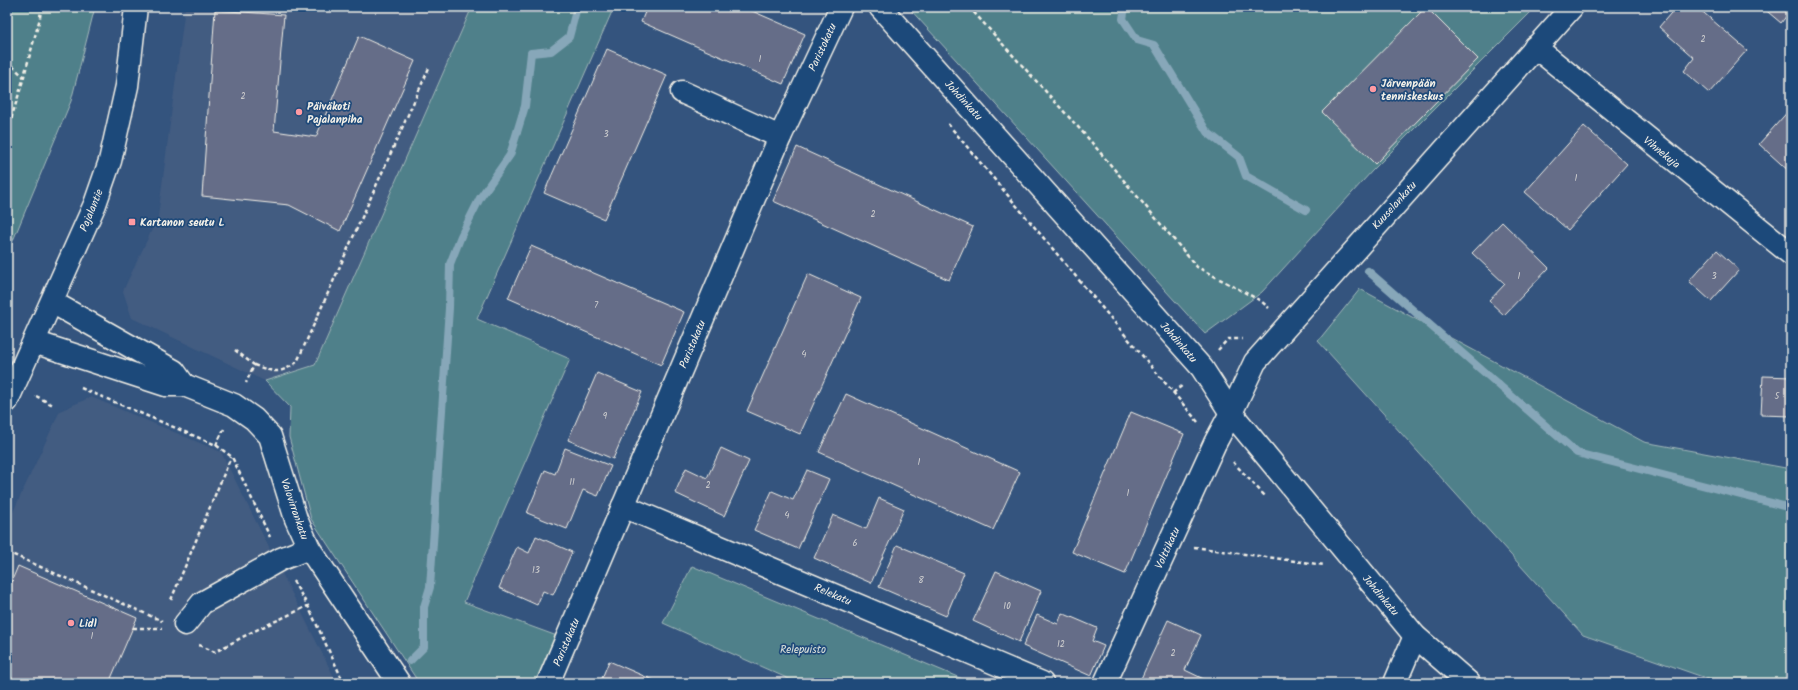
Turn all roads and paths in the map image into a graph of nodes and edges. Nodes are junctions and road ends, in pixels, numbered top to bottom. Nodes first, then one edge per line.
1 (40, 7) edge
2 (136, 7) edge
3 (841, 7) edge
4 (880, 7) edge
5 (969, 7) edge
6 (1572, 7) edge
7 (1535, 47) junction
8 (7, 62) edge
9 (429, 68) dead end
10 (24, 77) junction
11 (682, 92) dead end
12 (948, 124) dead end
13 (7, 132) edge
14 (780, 137) junction
15 (1791, 254) edge
16 (52, 302) junction
17 (1274, 313) dead end
18 (34, 342) junction
19 (254, 365) dead end
20 (184, 385) junction
21 (81, 388) dead end
22 (7, 401) edge
23 (1231, 413) junction
24 (1215, 444) junction
25 (232, 457) junction
26 (1268, 499) dead end
27 (623, 506) junction
28 (1169, 544) junction
29 (309, 548) junction
30 (7, 552) edge
31 (281, 559) junction
32 (1325, 560) dead end
33 (168, 606) dead end
34 (308, 606) junction
35 (165, 614) dead end
36 (162, 620) junction
37 (159, 627) junction
38 (133, 628) dead end
39 (182, 632) junction
40 (1416, 636) junction
41 (344, 683) edge
42 (399, 683) edge
43 (548, 683) edge
44 (1042, 683) edge
45 (1105, 683) edge
46 (1396, 683) edge
47 (1469, 683) edge

1 - 10 path
2 - 16 street, Pajalantie
3 - 14 street, Paristokatu
4 - 23 street, Johdinkatu
5 - 17 path
6 - 7 street, Kuuselankatu
7 - 15 street, Vihnekuja
7 - 23 street, Kuuselankatu
8 - 10 path
9 - 19 path
10 - 13 path
11 - 14 street
12 - 24 path
14 - 27 street, Paristokatu
16 - 18 street, Pajalantie
16 - 20 street, Valovirrankatu
18 - 20 street, Valovirrankatu
18 - 22 street, Pajalantie
20 - 29 street, Valovirrankatu
21 - 25 path
23 - 24 street, Volttikatu
23 - 40 street, Johdinkatu
24 - 26 path
24 - 28 street, Volttikatu
25 - 31 path
25 - 33 path
27 - 43 street, Paristokatu
27 - 44 street, Relekatu
28 - 32 path
28 - 45 street, Volttikatu
29 - 31 street
29 - 42 street, Valovirrankatu
30 - 36 path
31 - 34 path
31 - 39 street
34 - 39 path
34 - 41 path
35 - 36 path
36 - 37 path
37 - 38 path
37 - 39 path
40 - 46 street
40 - 47 street, Johdinkatu

